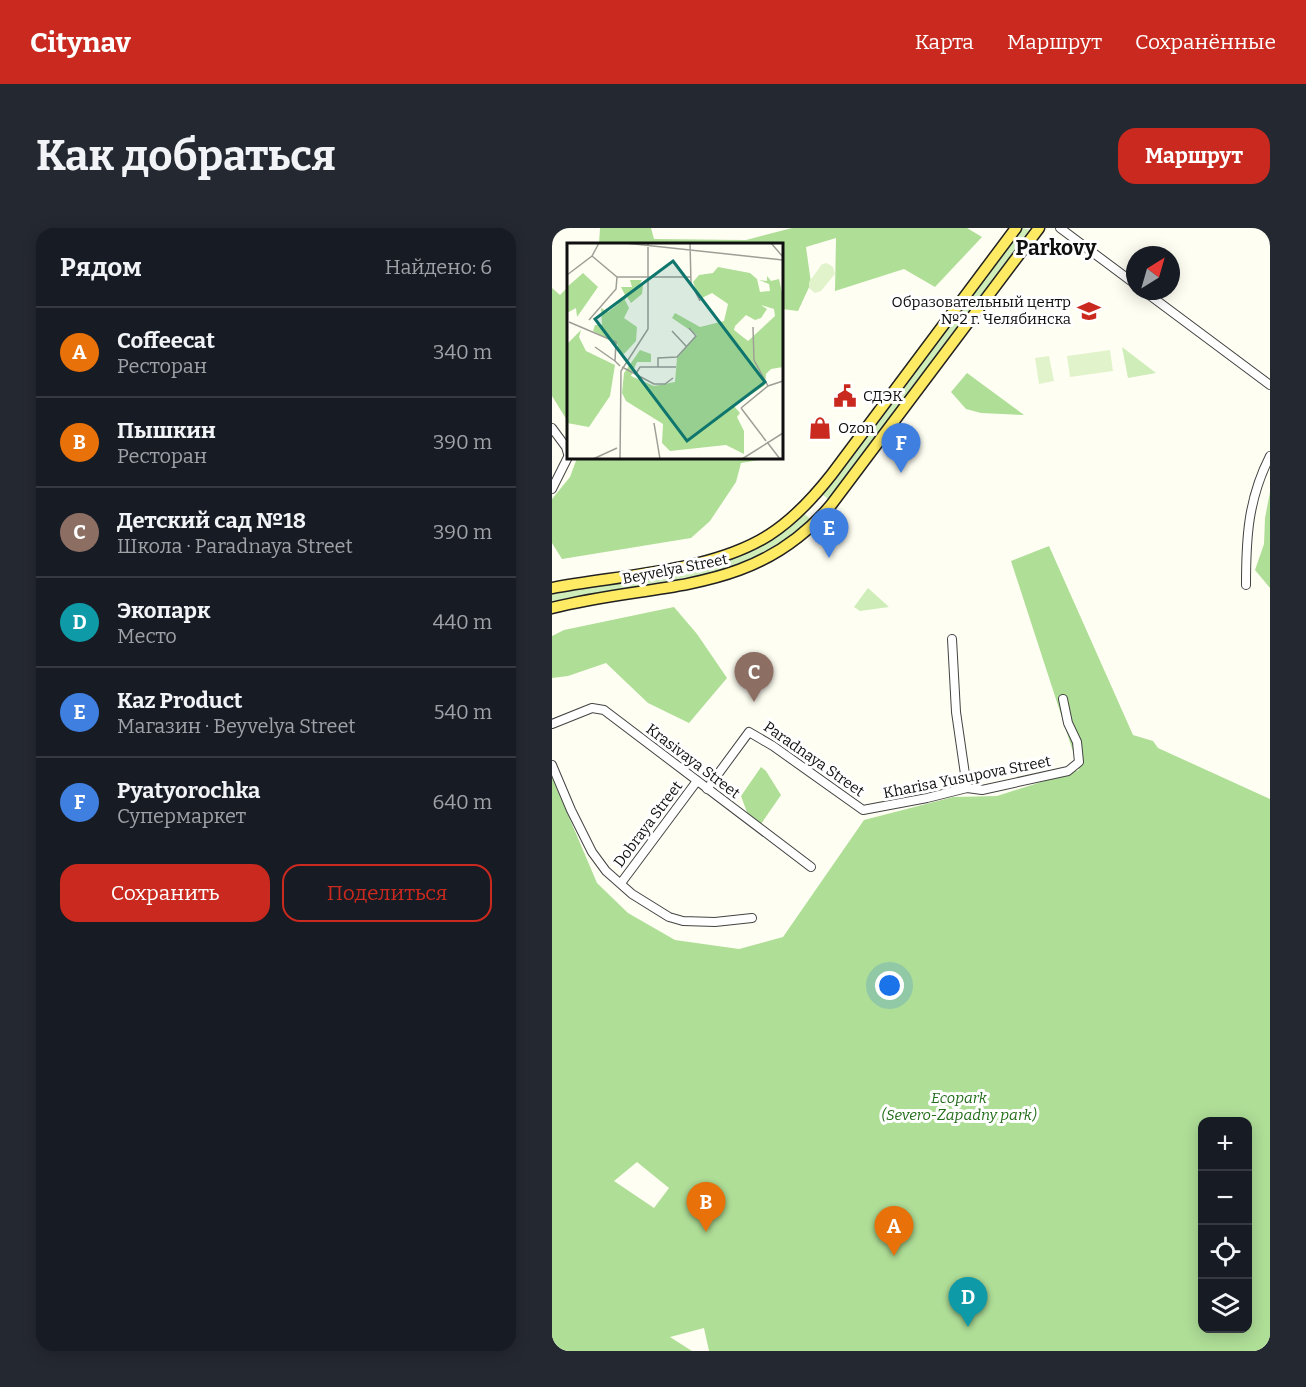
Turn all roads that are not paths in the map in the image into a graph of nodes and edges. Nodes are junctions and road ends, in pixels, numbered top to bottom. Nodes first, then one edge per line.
1 (1016, 228) edge
2 (1039, 228) edge
3 (1060, 228) edge
4 (1126, 277) edge
5 (1156, 300) edge
6 (1270, 385) edge
7 (552, 428) edge
8 (567, 451) edge
9 (1270, 456) edge
10 (567, 457) edge
11 (552, 489) edge
12 (809, 501) junction
13 (824, 514) junction
14 (1246, 585) dead end
15 (552, 588) edge
16 (552, 608) edge
17 (952, 639) dead end
18 (1063, 699) dead end
19 (552, 724) edge
20 (552, 765) edge
21 (697, 781) junction
22 (967, 788) junction
23 (707, 789) junction
24 (863, 810) joint
25 (811, 867) dead end
26 (621, 883) junction
27 (752, 918) dead end

1 - 12 main road, Beyvelya Street
2 - 13 main road, Beyvelya Street
3 - 4 street
5 - 6 street
7 - 8 street
9 - 14 street
10 - 11 street
12 - 13 main road
12 - 15 main road, Beyvelya Street
13 - 16 main road, Beyvelya Street
17 - 22 street
18 - 22 street, Kharisa Yusupova Street
19 - 21 street, Krasivaya Street
20 - 26 street
21 - 23 street, Krasivaya Street
21 - 26 street, Dobraya Street
22 - 24 street, Kharisa Yusupova Street
23 - 24 street, Paradnaya Street
23 - 25 street, Krasivaya Street
26 - 27 street

